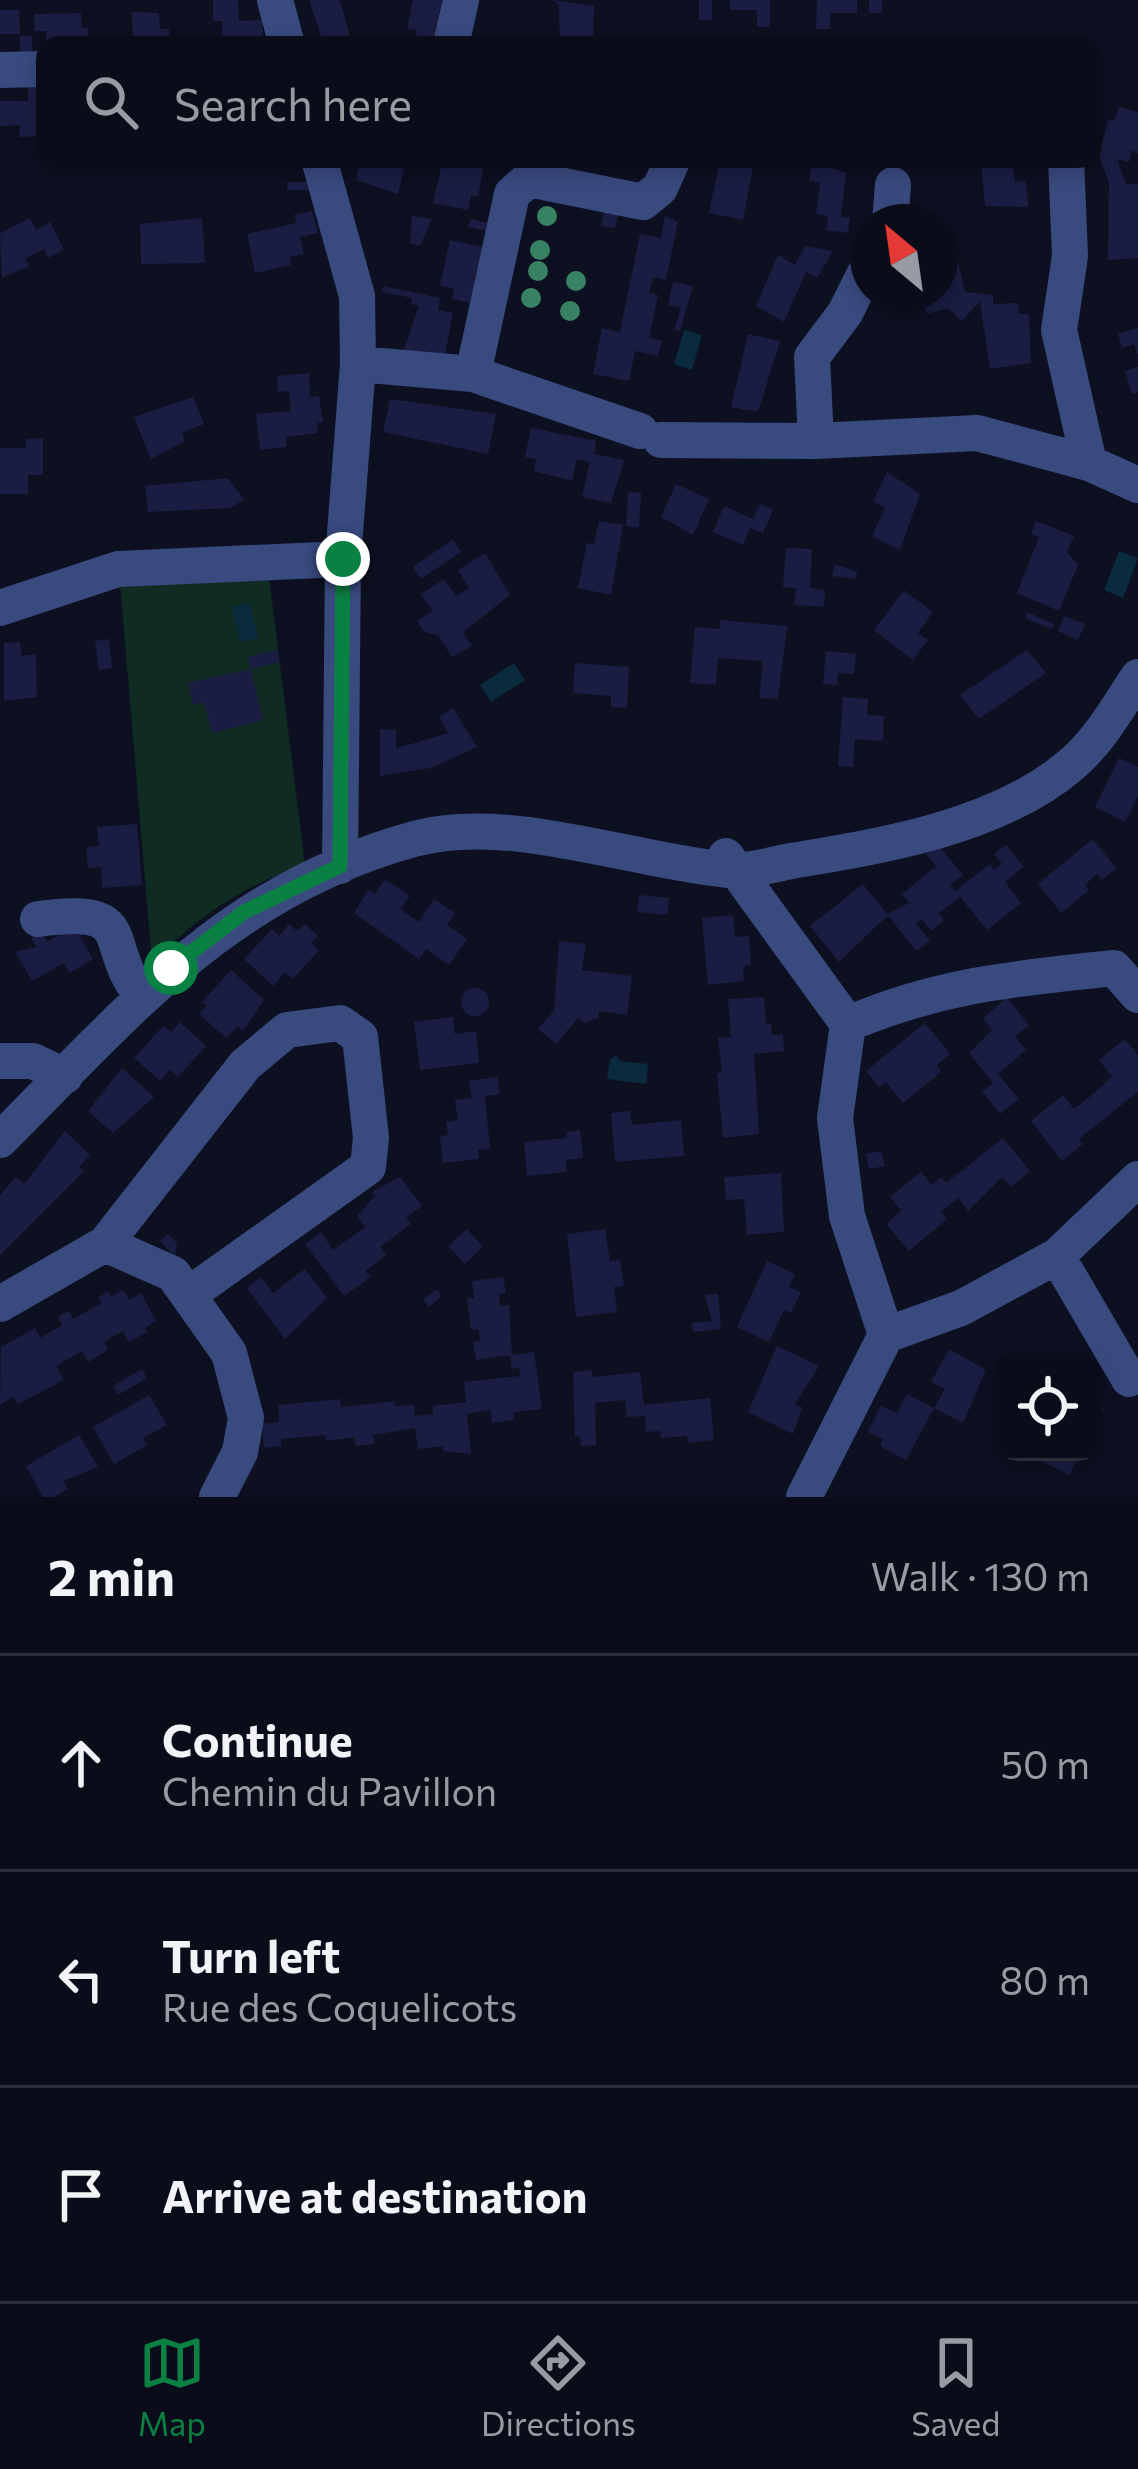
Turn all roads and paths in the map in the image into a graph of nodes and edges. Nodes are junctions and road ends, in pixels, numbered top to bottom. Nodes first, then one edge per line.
1 (275, 0) edge
2 (461, 0) edge
3 (285, 36) edge
4 (453, 36) edge
5 (0, 70) edge
6 (36, 70) edge
7 (321, 168) edge
8 (670, 168) edge
9 (1066, 168) edge
10 (893, 185) dead end
11 (891, 204) edge
12 (850, 302) edge
13 (358, 364) junction
14 (472, 374) junction
15 (816, 441) junction
16 (1089, 463) junction
17 (1138, 485) edge
18 (343, 559) junction
19 (0, 608) edge
20 (1138, 677) edge
21 (730, 863) junction
22 (340, 866) junction
23 (38, 919) dead end
24 (1138, 995) edge
25 (142, 997) junction
26 (848, 1024) junction
27 (0, 1061) edge
28 (64, 1076) junction
29 (0, 1139) edge
30 (1138, 1179) edge
31 (105, 1244) junction
32 (1057, 1256) junction
33 (188, 1294) junction
34 (0, 1304) edge
35 (886, 1335) junction
36 (1129, 1378) dead end
37 (240, 1452) junction
38 (217, 1497) edge
39 (247, 1497) edge
40 (803, 1497) edge

1 - 3 street
2 - 4 street
5 - 6 street
7 - 13 street
8 - 14 street
9 - 16 street
10 - 11 street
12 - 15 street
13 - 14 street
13 - 18 street
14 - 15 street
15 - 16 street
16 - 17 street
18 - 19 street
18 - 22 street
20 - 21 street
21 - 22 street
21 - 26 street
22 - 25 street
23 - 25 street
24 - 26 street
25 - 28 street
26 - 35 street
27 - 28 street
28 - 29 street
30 - 32 street
31 - 33 street
31 - 33 street
31 - 34 street
32 - 35 street
32 - 36 street
33 - 37 street
35 - 40 street
37 - 38 street
37 - 39 street

